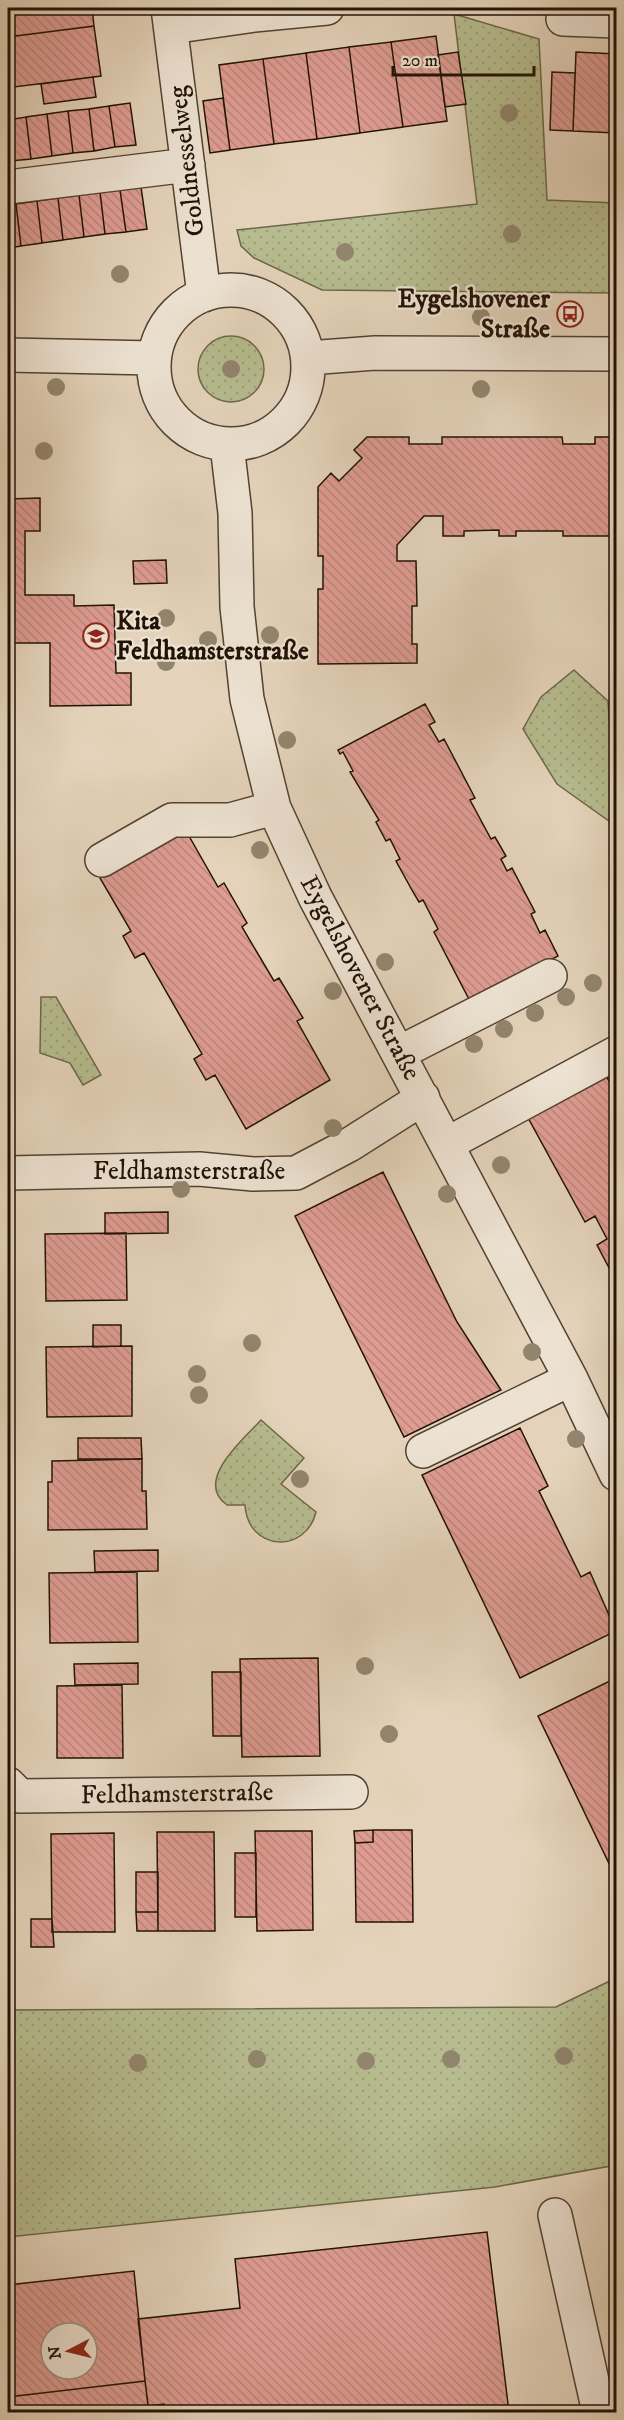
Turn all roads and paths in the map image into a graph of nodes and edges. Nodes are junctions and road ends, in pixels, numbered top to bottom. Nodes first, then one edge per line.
1 (327, 8) edge
2 (254, 11) edge
3 (169, 17) edge
4 (563, 19) dead end
5 (616, 21) edge
6 (188, 165) junction
7 (8, 187) edge
8 (204, 295) junction
9 (616, 354) edge
10 (8, 355) edge
11 (154, 358) junction
12 (308, 358) junction
13 (227, 445) junction
14 (274, 808) junction
15 (102, 860) dead end
16 (550, 976) dead end
17 (399, 1053) junction
18 (616, 1053) edge
19 (423, 1098) junction
20 (447, 1144) junction
21 (8, 1173) edge
22 (571, 1379) junction
23 (423, 1451) dead end
24 (616, 1474) edge
25 (8, 1784) edge
26 (351, 1792) dead end
27 (555, 2215) dead end
28 (599, 2412) edge

1 - 2 street, Goldnesselweg
2 - 3 street, Goldnesselweg
3 - 6 street, Goldnesselweg
4 - 5 street
6 - 7 street
6 - 8 street, Goldnesselweg
8 - 11 street
8 - 12 street
9 - 12 street
10 - 11 street
11 - 13 street
12 - 13 street
13 - 14 street, Eygelshovener Straße
14 - 15 street
14 - 17 street, Eygelshovener Straße
16 - 17 street
17 - 19 street, Eygelshovener Straße
18 - 20 street
19 - 20 street, Eygelshovener Straße
19 - 21 street, Feldhamsterstraße
20 - 22 street, Eygelshovener Straße
22 - 23 street
22 - 24 street, Eygelshovener Straße
25 - 26 street, Feldhamsterstraße
27 - 28 street

